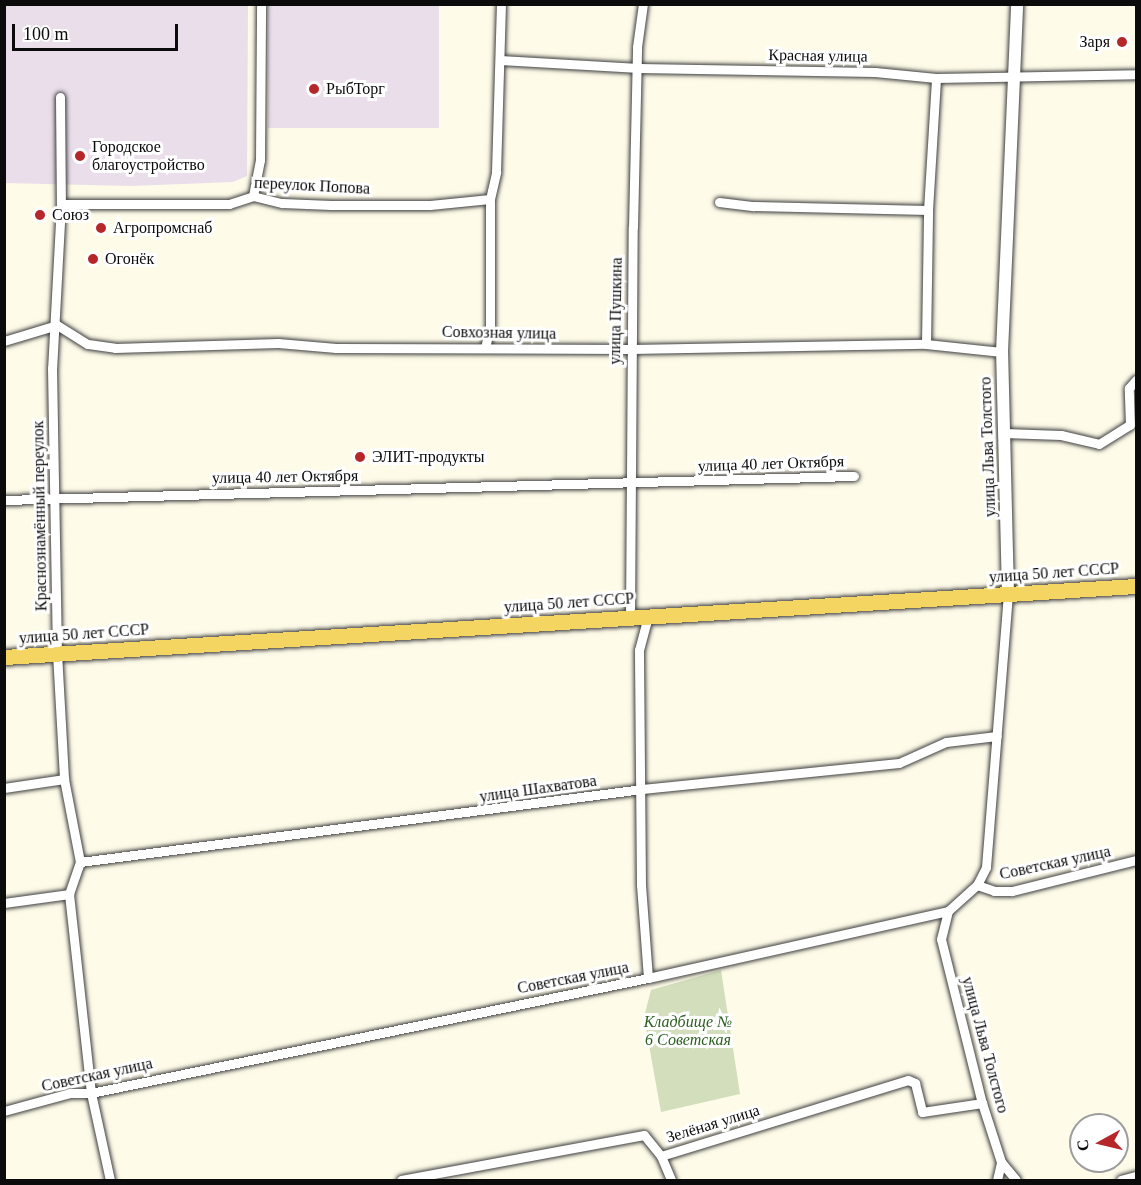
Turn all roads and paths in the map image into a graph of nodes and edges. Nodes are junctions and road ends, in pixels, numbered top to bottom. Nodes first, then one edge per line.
1 (261, 4) edge
2 (501, 4) edge
3 (644, 4) edge
4 (1017, 4) edge
5 (500, 60) junction
6 (639, 68) junction
7 (1137, 74) edge
8 (936, 78) junction
9 (1011, 78) junction
10 (60, 97) dead end
11 (253, 196) junction
12 (490, 199) junction
13 (719, 202) dead end
14 (61, 204) junction
15 (928, 210) junction
16 (57, 324) junction
17 (4, 341) edge
18 (926, 344) junction
19 (485, 348) junction
20 (631, 349) junction
21 (1002, 352) junction
22 (1137, 380) edge
23 (1004, 433) junction
24 (854, 476) dead end
25 (629, 484) junction
26 (54, 497) junction
27 (4, 500) edge
28 (1137, 586) edge
29 (1008, 594) junction
30 (648, 616) junction
31 (630, 617) junction
32 (57, 653) junction
33 (4, 657) edge
34 (997, 736) junction
35 (64, 779) junction
36 (4, 788) edge
37 (642, 789) junction
38 (1137, 861) edge
39 (80, 862) junction
40 (977, 885) junction
41 (69, 894) junction
42 (4, 903) edge
43 (948, 911) junction
44 (648, 978) junction
45 (91, 1093) junction
46 (982, 1103) junction
47 (4, 1112) edge
48 (661, 1156) junction
49 (1001, 1162) junction
50 (1137, 1176) edge
51 (110, 1180) edge
52 (402, 1180) edge
53 (670, 1180) edge
54 (997, 1180) edge
55 (1016, 1180) edge
56 (1121, 1180) edge

1 - 11 street
2 - 5 street
3 - 6 street, улица Пушкина
4 - 9 street, улица Льва Толстого
5 - 6 street, Красная улица
5 - 12 street
6 - 8 street, Красная улица
6 - 20 street, улица Пушкина
7 - 9 street, Красная улица
8 - 9 street, Красная улица
8 - 15 street
9 - 21 street, улица Льва Толстого
10 - 14 street, Краснознамённый переулок
11 - 12 street, переулок Попова
11 - 14 street, переулок Попова
12 - 19 street
13 - 15 street
14 - 16 street, Краснознамённый переулок
15 - 18 street
16 - 17 street
16 - 19 street, Совхозная улица
16 - 26 street, Краснознамённый переулок
18 - 20 street, Совхозная улица
18 - 21 street, Совхозная улица
19 - 20 street, Совхозная улица
20 - 25 street, улица Пушкина
21 - 23 street, улица Льва Толстого
22 - 23 street
23 - 29 street, улица Льва Толстого
24 - 25 street, улица 40 лет Октября
25 - 26 street, улица 40 лет Октября
25 - 31 street, улица Пушкина
26 - 27 street, улица 40 лет Октября
26 - 32 street, Краснознамённый переулок
28 - 29 main road, улица 50 лет СССР
29 - 30 main road, улица 50 лет СССР
29 - 34 street, улица Льва Толстого
30 - 31 main road, улица 50 лет СССР
30 - 37 street
31 - 32 main road, улица 50 лет СССР
32 - 33 main road, улица 50 лет СССР
32 - 35 street, Краснознамённый переулок
34 - 37 street, улица Шахватова
34 - 40 street, улица Льва Толстого
35 - 36 street
35 - 39 street, Краснознамённый переулок
37 - 39 street, улица Шахватова
37 - 44 street
38 - 40 street, Советская улица
39 - 41 street, Краснознамённый переулок
40 - 43 street, Советская улица
41 - 42 street
41 - 45 street, Краснознамённый переулок
43 - 44 street, Советская улица
43 - 46 street, улица Льва Толстого
44 - 45 street, Советская улица
45 - 47 street, Советская улица
45 - 51 street, Краснознамённый переулок
46 - 48 street, Зелёная улица
46 - 49 street, улица Льва Толстого
48 - 52 street, Зелёная улица
48 - 53 street
49 - 54 street
49 - 55 street, улица Льва Толстого
50 - 56 street

